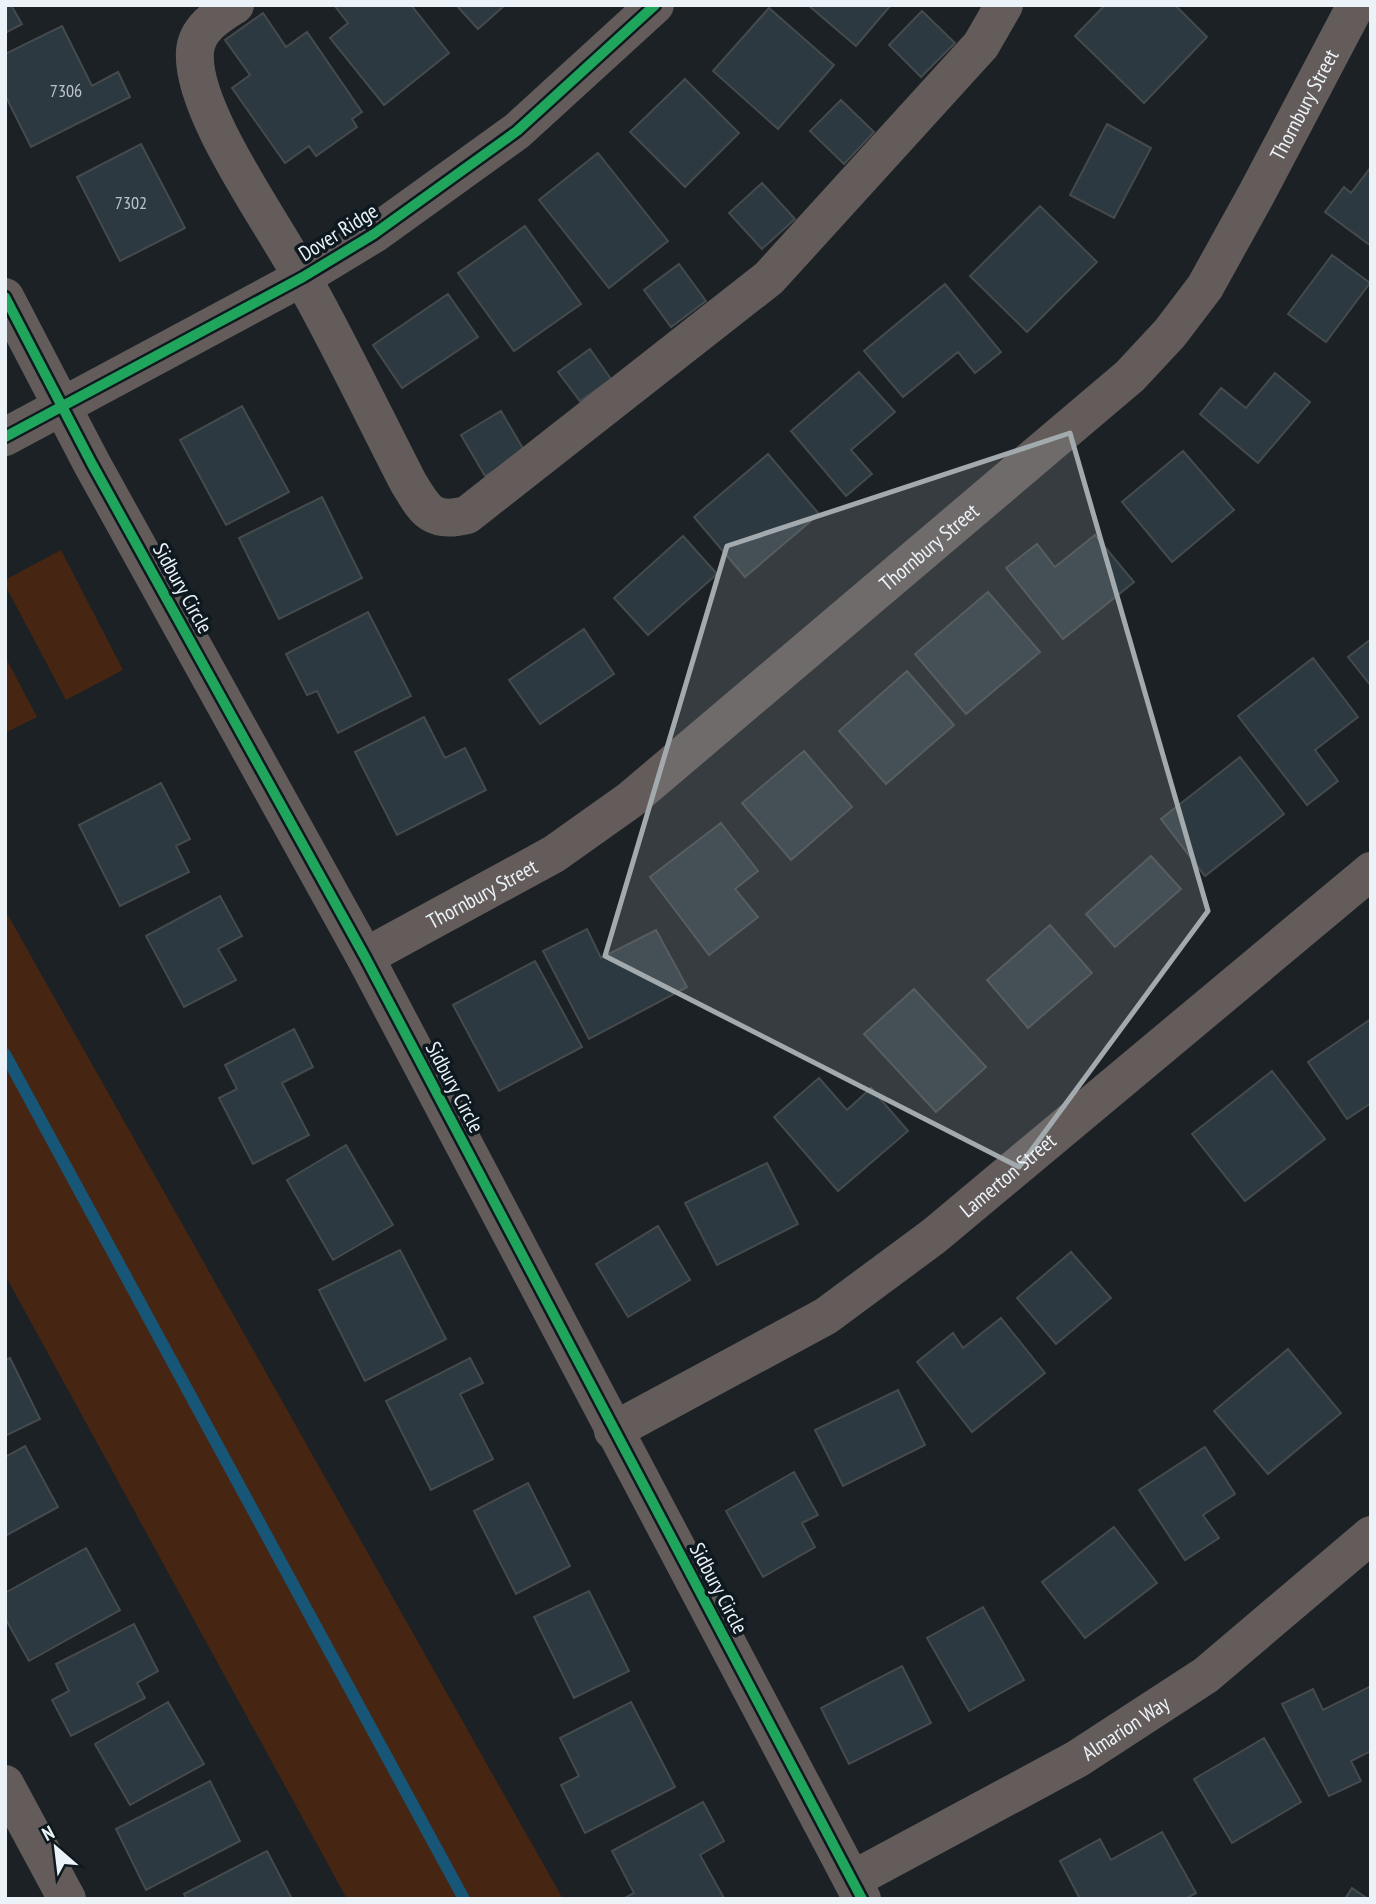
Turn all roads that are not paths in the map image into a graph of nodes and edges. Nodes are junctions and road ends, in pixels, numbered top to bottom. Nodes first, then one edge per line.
1 (235, 5) edge
2 (655, 5) edge
3 (1004, 5) edge
4 (1356, 5) edge
5 (303, 277) junction
6 (5, 297) edge
7 (61, 406) junction
8 (5, 437) edge
9 (1371, 871) edge
10 (365, 957) junction
11 (613, 1431) junction
12 (1371, 1535) edge
13 (5, 1784) edge
14 (857, 1889) edge
15 (67, 1899) edge

1 - 5 street
2 - 5 street, Dover Ridge
3 - 5 street
4 - 10 street, Thornbury Street
5 - 7 street, Dover Ridge
6 - 7 street, Sidbury Circle
7 - 8 street, Dover Ridge
7 - 10 street, Sidbury Circle
9 - 11 street, Lamerton Street
10 - 11 street, Sidbury Circle
11 - 14 street, Sidbury Circle
12 - 14 street, Almarion Way
13 - 15 street

